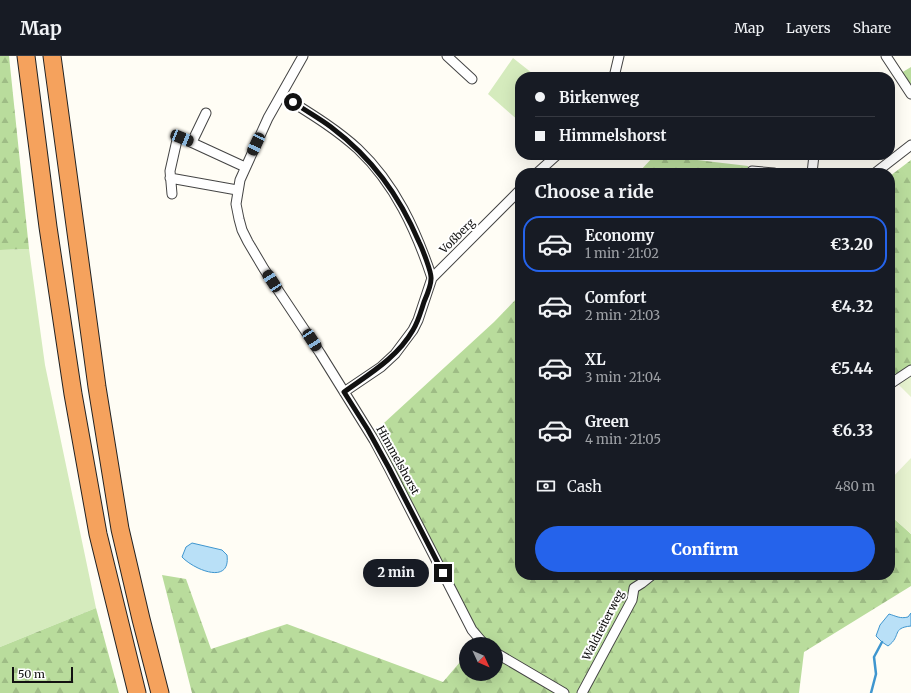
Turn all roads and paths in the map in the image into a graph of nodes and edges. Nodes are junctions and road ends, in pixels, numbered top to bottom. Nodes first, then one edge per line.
1 (26, 56) edge
2 (52, 56) edge
3 (303, 56) edge
4 (446, 56) edge
5 (619, 56) edge
6 (886, 56) edge
7 (615, 72) edge
8 (472, 79) dead end
9 (911, 94) edge
10 (281, 95) junction
11 (206, 113) dead end
12 (192, 142) junction
13 (911, 145) edge
14 (895, 157) edge
15 (551, 160) edge
16 (892, 160) edge
17 (245, 167) junction
18 (543, 168) edge
19 (881, 168) edge
20 (170, 178) junction
21 (238, 190) junction
22 (172, 194) dead end
23 (515, 195) edge
24 (432, 278) junction
25 (911, 370) edge
26 (895, 381) edge
27 (344, 392) junction
28 (646, 580) edge
29 (478, 637) edge
30 (503, 657) edge
31 (137, 693) edge
32 (160, 693) edge
33 (564, 693) edge
34 (582, 693) edge

1 - 31 highway
2 - 32 highway
3 - 10 street, Himmelshorst
4 - 8 street
5 - 7 street
6 - 9 street
10 - 17 street, Himmelshorst
10 - 24 street
11 - 12 street
12 - 17 street
12 - 20 street
13 - 14 street
15 - 18 street
16 - 19 street
17 - 21 street, Himmelshorst
20 - 21 street
20 - 22 street
21 - 27 street, Himmelshorst
23 - 24 street, Voßberg
24 - 27 street, Voßberg
25 - 26 street
27 - 29 street, Himmelshorst
28 - 34 street, Waldreiterweg
30 - 33 street

